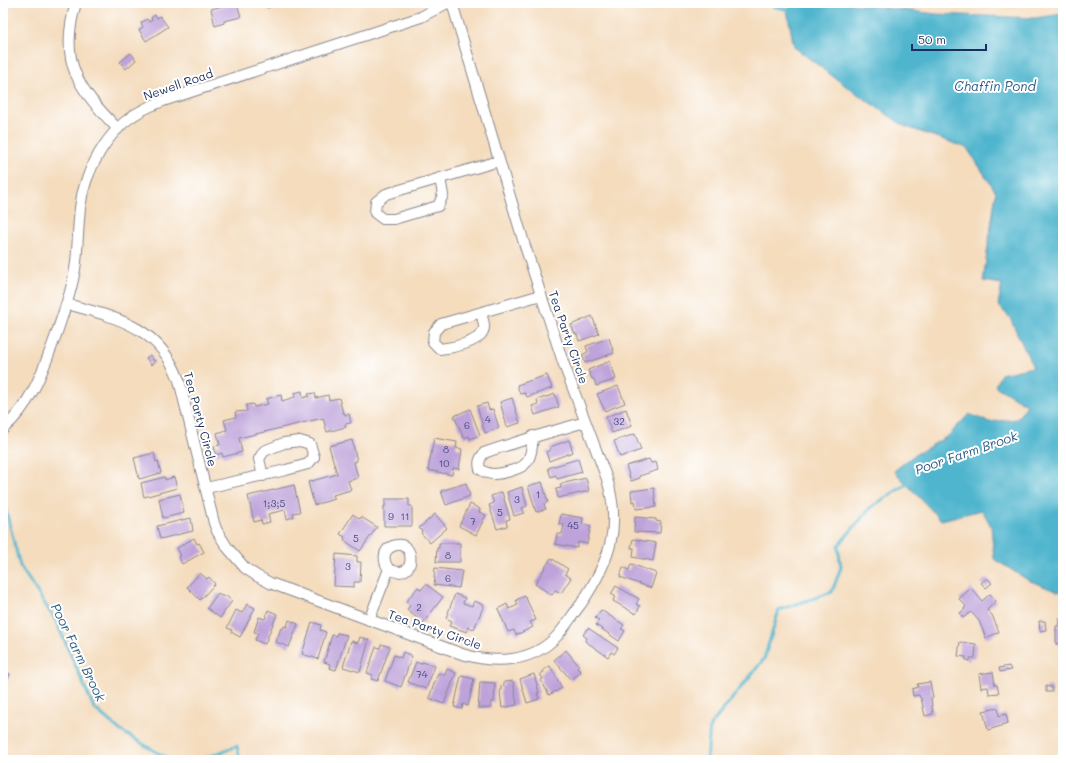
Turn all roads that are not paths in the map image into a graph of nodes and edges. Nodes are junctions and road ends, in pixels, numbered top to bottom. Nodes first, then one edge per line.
1 (76, 3) edge
2 (447, 3) edge
3 (452, 3) edge
4 (118, 129) junction
5 (500, 161) junction
6 (440, 178) junction
7 (541, 295) junction
8 (67, 304) junction
9 (481, 313) junction
10 (585, 422) junction
11 (3, 429) edge
12 (533, 436) junction
13 (264, 476) junction
14 (206, 488) junction
15 (389, 569) dead end
16 (369, 620) junction

1 - 4 street
2 - 4 street, Newell Road
3 - 5 street, Tea Party Circle
4 - 8 street, Newell Road
5 - 6 street
5 - 7 street, Tea Party Circle
6 - 6 street
7 - 9 street
7 - 10 street, Tea Party Circle
8 - 11 street, Newell Road
8 - 14 street, Tea Party Circle
9 - 9 street
10 - 12 street
10 - 16 street, Tea Party Circle
12 - 12 street
13 - 13 street
13 - 14 street
14 - 16 street, Tea Party Circle
15 - 16 street

